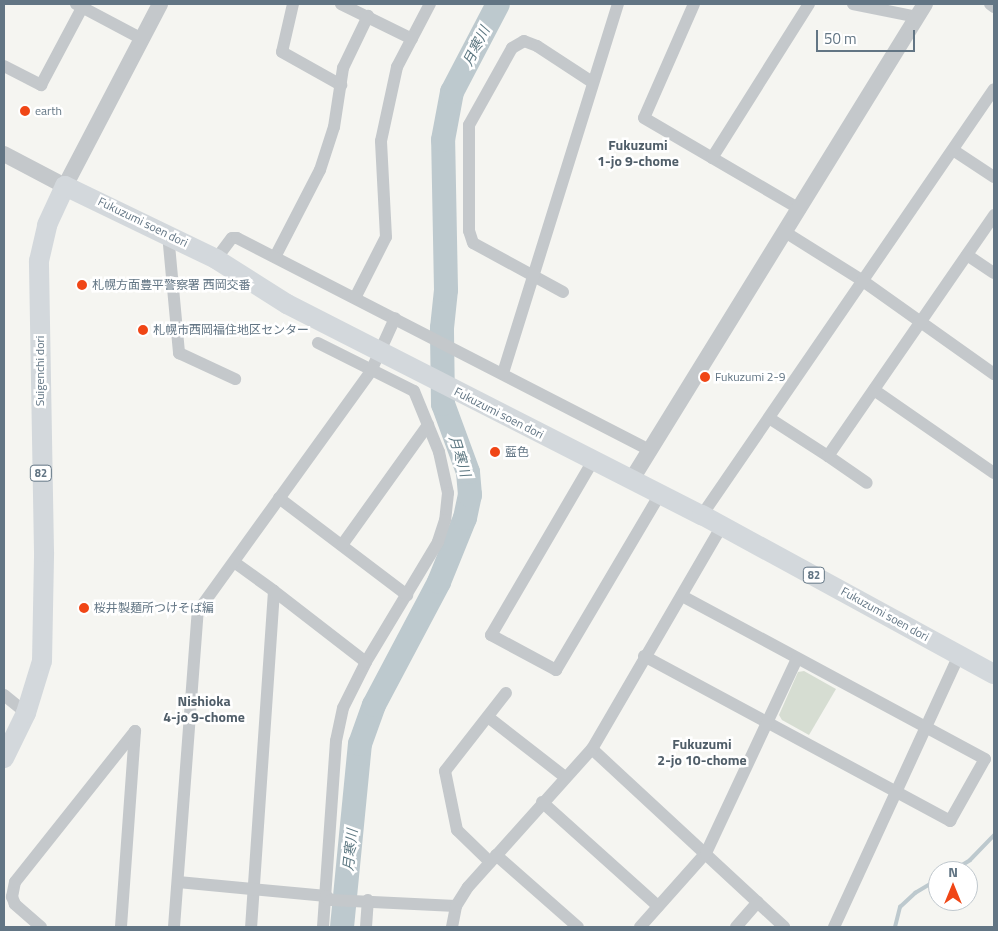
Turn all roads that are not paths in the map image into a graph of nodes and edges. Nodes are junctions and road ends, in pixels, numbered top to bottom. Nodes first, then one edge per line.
1 (160, 4) edge
2 (293, 4) edge
3 (341, 4) edge
4 (430, 4) edge
5 (618, 4) edge
6 (694, 4) edge
7 (810, 4) edge
8 (852, 4) edge
9 (990, 4) edge
10 (81, 5) edge
11 (994, 7) edge
12 (921, 10) edge
13 (368, 16) junction
14 (412, 38) junction
15 (142, 39) junction
16 (4, 66) edge
17 (592, 82) junction
18 (341, 85) junction
19 (994, 89) edge
20 (953, 150) junction
21 (4, 154) edge
22 (712, 158) junction
23 (994, 177) edge
24 (65, 186) junction
25 (800, 209) junction
26 (994, 215) edge
27 (785, 232) junction
28 (168, 234) junction
29 (968, 255) junction
30 (275, 257) junction
31 (216, 259) junction
32 (994, 273) edge
33 (533, 276) junction
34 (863, 281) junction
35 (563, 292) dead end
36 (355, 298) junction
37 (395, 318) junction
38 (921, 321) junction
39 (318, 343) dead end
40 (371, 371) junction
41 (503, 373) junction
42 (994, 374) edge
43 (235, 379) dead end
44 (874, 390) junction
45 (769, 418) junction
46 (428, 425) junction
47 (650, 450) junction
48 (828, 456) junction
49 (594, 459) junction
50 (994, 473) edge
51 (632, 479) junction
52 (867, 483) dead end
53 (660, 494) junction
54 (279, 498) junction
55 (702, 515) junction
56 (722, 526) junction
57 (342, 546) junction
58 (234, 562) junction
59 (274, 591) junction
60 (407, 595) junction
61 (682, 596) junction
62 (959, 655) junction
63 (644, 656) junction
64 (798, 659) junction
65 (366, 662) junction
66 (992, 668) edge
67 (506, 693) dead end
68 (4, 695) edge
69 (26, 714) junction
70 (488, 716) junction
71 (767, 723) junction
72 (925, 727) junction
73 (592, 749) junction
74 (4, 758) edge
75 (565, 777) junction
76 (896, 791) junction
77 (542, 802) junction
78 (706, 853) junction
79 (493, 858) junction
80 (178, 882) junction
81 (253, 889) junction
82 (328, 898) junction
83 (365, 901) junction
84 (758, 902) junction
85 (456, 906) junction
86 (658, 906) junction
87 (454, 926) edge
88 (41, 927) edge
89 (122, 927) edge
90 (174, 927) edge
91 (251, 927) edge
92 (323, 927) edge
93 (366, 927) edge
94 (578, 927) edge
95 (640, 927) edge
96 (736, 927) edge
97 (784, 927) edge
98 (834, 927) edge

1 - 15 street, Suigenchi dori
2 - 18 street
3 - 13 street
4 - 14 street
5 - 17 street
6 - 22 street
7 - 22 street
8 - 12 street
9 - 11 street
10 - 15 street
10 - 16 street
12 - 25 street
13 - 14 street
13 - 18 street
14 - 36 street
15 - 24 street, Suigenchi dori
17 - 33 street
17 - 33 street
18 - 30 street
19 - 20 street
20 - 23 street
20 - 34 street
21 - 24 street, Fukuzumi soen dori
22 - 25 street
24 - 28 main road, Fukuzumi soen dori / 82
24 - 69 main road, Suigenchi dori / 82
25 - 27 street
26 - 29 street
27 - 34 street
27 - 47 street
28 - 31 main road, Fukuzumi soen dori / 82
28 - 43 street
29 - 32 street
29 - 38 street
30 - 31 street
30 - 36 street
31 - 49 main road, Fukuzumi soen dori / 82
33 - 35 street
33 - 41 street
34 - 38 street
34 - 45 street
36 - 37 street
37 - 40 street
37 - 41 street
38 - 42 street
38 - 44 street
39 - 40 street
40 - 46 street
40 - 54 street
41 - 47 street
44 - 48 street
44 - 50 street
45 - 48 street
45 - 55 street
46 - 57 street
46 - 60 street
47 - 51 street
48 - 52 street
49 - 51 main road, Fukuzumi soen dori / 82
49 - 53 street
51 - 53 main road, Fukuzumi soen dori / 82
53 - 55 main road, Fukuzumi soen dori / 82
54 - 57 street
54 - 58 street
55 - 56 main road, Fukuzumi soen dori / 82
56 - 61 street
56 - 62 main road, Fukuzumi soen dori / 82
57 - 60 street
58 - 59 street
58 - 80 street
59 - 65 street
59 - 81 street
60 - 65 street
61 - 63 street
61 - 64 street
62 - 66 main road, Fukuzumi soen dori / 82
62 - 72 street
63 - 71 street
63 - 73 street
64 - 71 street
64 - 72 street
65 - 82 street
67 - 70 street
68 - 69 street
69 - 74 main road, Suigenchi dori / 82
70 - 75 street
70 - 79 street
71 - 76 street
71 - 78 street
72 - 76 street
72 - 76 street
73 - 75 street
73 - 78 street
75 - 77 street
76 - 98 street
77 - 79 street
77 - 86 street
78 - 84 street
78 - 86 street
79 - 85 street
79 - 94 street
80 - 81 street
80 - 90 street
81 - 82 street
81 - 91 street
82 - 83 street
82 - 92 street
83 - 85 street
83 - 93 street
84 - 96 street
84 - 97 street
85 - 87 street
86 - 95 street
88 - 89 street

